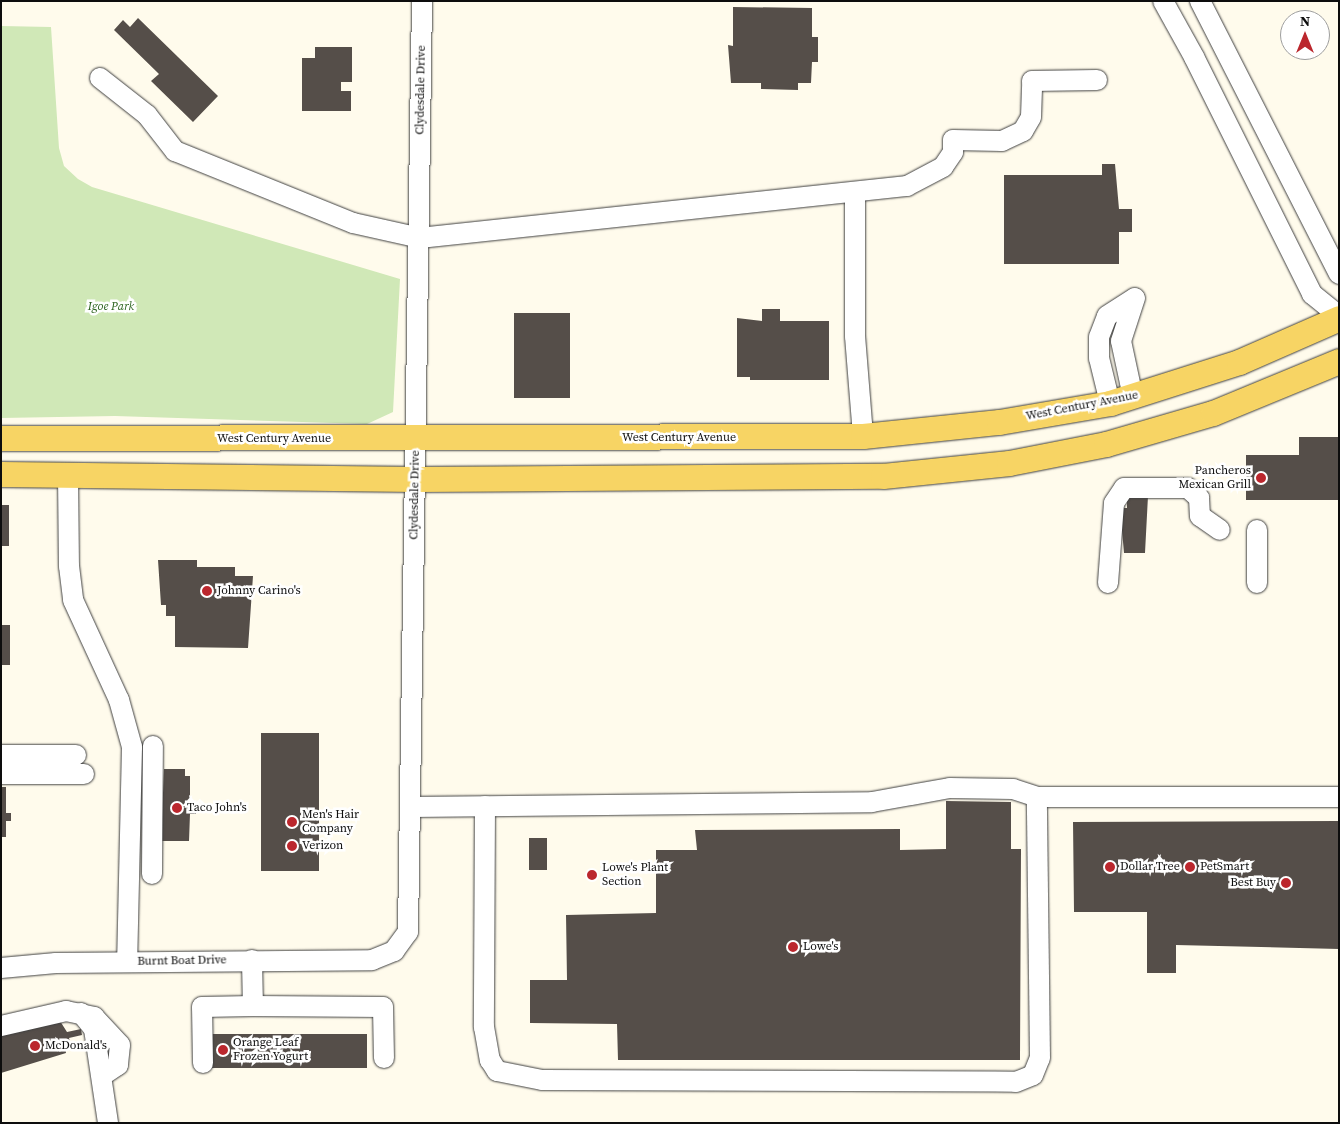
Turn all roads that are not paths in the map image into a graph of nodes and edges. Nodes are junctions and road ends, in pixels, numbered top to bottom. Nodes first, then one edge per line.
1 (422, 1) edge
2 (1163, 1) edge
3 (1200, 1) edge
4 (100, 78) dead end
5 (1097, 80) dead end
6 (855, 193) junction
7 (420, 238) junction
8 (1339, 274) edge
9 (1339, 317) edge
10 (1339, 361) edge
11 (863, 436) junction
12 (1, 438) edge
13 (416, 440) junction
14 (1, 474) edge
15 (68, 476) junction
16 (416, 479) junction
17 (1220, 530) dead end
18 (1257, 530) dead end
19 (1257, 583) dead end
20 (1108, 584) dead end
21 (153, 746) dead end
22 (1, 755) edge
23 (1, 764) edge
24 (80, 764) junction
25 (1, 774) edge
26 (1037, 797) junction
27 (1339, 797) edge
28 (485, 806) junction
29 (412, 807) junction
30 (152, 874) dead end
31 (252, 960) junction
32 (364, 960) joint
33 (127, 962) junction
34 (1, 968) edge
35 (253, 1006) junction
36 (1, 1026) edge
37 (384, 1058) dead end
38 (203, 1063) dead end
39 (108, 1123) edge

1 - 7 street, Clydesdale Drive
2 - 9 street
3 - 8 street
4 - 7 street
5 - 6 street
6 - 7 street
6 - 11 street
7 - 13 street, Clydesdale Drive
9 - 11 main road, West Century Avenue
10 - 16 main road
11 - 13 main road, West Century Avenue
12 - 13 main road, West Century Avenue
13 - 16 street, Clydesdale Drive
14 - 15 main road
15 - 16 main road
15 - 33 street
16 - 29 street, Clydesdale Drive
17 - 20 street
18 - 19 street
21 - 30 street
22 - 24 street
23 - 24 street
24 - 25 street
26 - 27 street
26 - 28 street
26 - 28 street
28 - 29 street
29 - 32 street, Clydesdale Drive
31 - 32 street, Burnt Boat Drive
31 - 33 street, Burnt Boat Drive
31 - 35 street
33 - 34 street, Burnt Boat Drive
35 - 37 street
35 - 38 street
36 - 39 street

